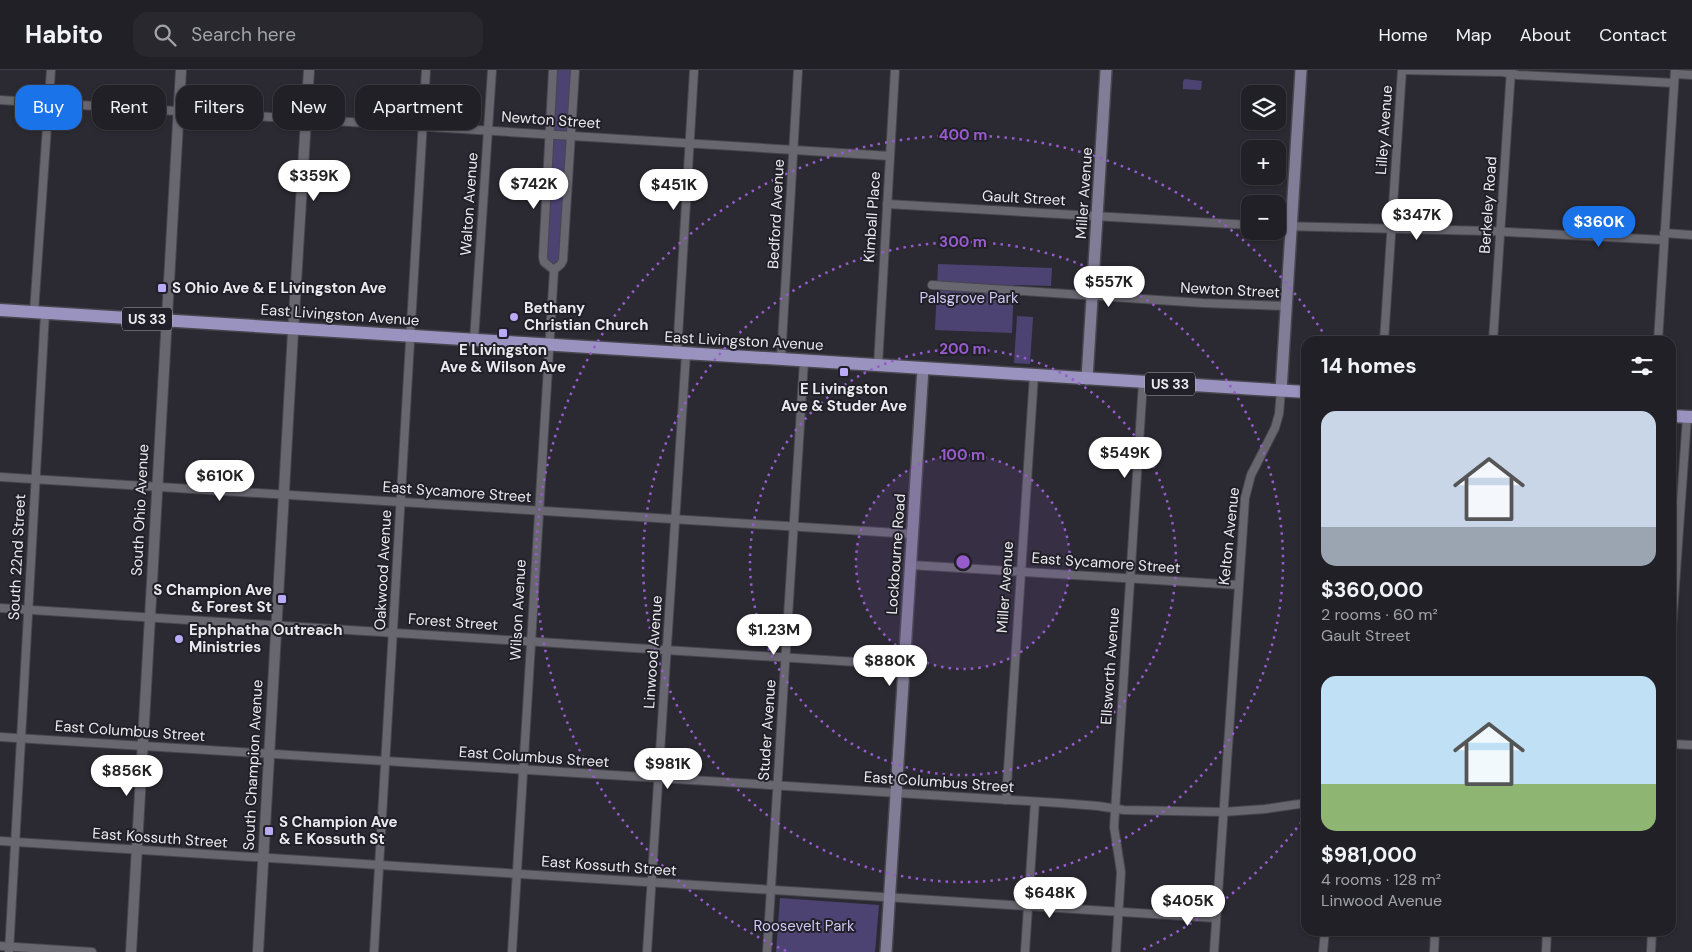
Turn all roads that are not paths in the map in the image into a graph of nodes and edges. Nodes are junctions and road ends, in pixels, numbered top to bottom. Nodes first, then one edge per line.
1 (51, 70) edge
2 (181, 70) edge
3 (309, 70) edge
4 (426, 70) edge
5 (492, 70) edge
6 (553, 70) edge
7 (575, 70) edge
8 (694, 70) edge
9 (798, 70) edge
10 (895, 70) edge
11 (1106, 70) edge
12 (1301, 70) edge
13 (1402, 70) edge
14 (1511, 72) edge
15 (1675, 72) edge
16 (1692, 75) edge
17 (1674, 83) junction
18 (50, 85) edge
19 (180, 85) edge
20 (308, 85) edge
21 (425, 85) edge
22 (0, 100) edge
23 (15, 101) edge
24 (82, 105) edge
25 (176, 110) edge
26 (48, 130) edge
27 (177, 130) edge
28 (305, 130) edge
29 (423, 130) edge
30 (481, 130) edge
31 (488, 130) junction
32 (550, 134) junction
33 (571, 135) junction
34 (689, 143) junction
35 (793, 150) junction
36 (890, 156) junction
37 (887, 204) junction
38 (1097, 216) junction
39 (1241, 224) edge
40 (1286, 227) edge
41 (1292, 227) junction
42 (1392, 229) junction
43 (1501, 232) junction
44 (1692, 235) edge
45 (1664, 237) junction
46 (554, 270) junction
47 (932, 285) dead end
48 (1092, 296) junction
49 (1286, 306) junction
50 (0, 310) edge
51 (39, 312) junction
52 (166, 320) junction
53 (293, 328) junction
54 (410, 336) junction
55 (1384, 336) edge
56 (1493, 336) edge
57 (1658, 336) edge
58 (474, 340) junction
59 (549, 344) junction
60 (682, 353) junction
61 (781, 359) junction
62 (804, 361) junction
63 (878, 365) junction
64 (923, 368) junction
65 (1034, 375) junction
66 (1087, 378) junction
67 (1143, 382) junction
68 (1281, 391) junction
69 (1301, 392) edge
70 (1676, 416) edge
71 (1689, 417) edge
72 (0, 477) edge
73 (35, 479) junction
74 (157, 487) junction
75 (284, 495) junction
76 (400, 502) junction
77 (538, 510) junction
78 (675, 519) junction
79 (794, 526) junction
80 (913, 534) junction
81 (911, 565) junction
82 (1021, 571) junction
83 (1130, 578) junction
84 (1676, 580) edge
85 (1239, 585) junction
86 (0, 608) edge
87 (28, 609) junction
88 (149, 617) junction
89 (276, 625) junction
90 (392, 632) junction
91 (530, 641) junction
92 (667, 650) junction
93 (785, 657) junction
94 (904, 665) junction
95 (0, 737) edge
96 (21, 738) junction
97 (1676, 744) edge
98 (1692, 745) edge
99 (142, 746) junction
100 (269, 754) junction
101 (385, 761) junction
102 (522, 770) junction
103 (659, 778) junction
104 (777, 786) junction
105 (896, 793) junction
106 (1006, 800) junction
107 (1035, 802) junction
108 (1301, 804) edge
109 (1115, 809) junction
110 (1223, 812) junction
111 (0, 841) edge
112 (15, 842) junction
113 (136, 850) junction
114 (263, 858) junction
115 (379, 866) junction
116 (516, 874) junction
117 (652, 883) junction
118 (771, 890) junction
119 (889, 897) junction
120 (1028, 906) junction
121 (1118, 912) junction
122 (1216, 918) junction
123 (1325, 936) edge
124 (1435, 936) edge
125 (1547, 936) edge
126 (1652, 936) edge
127 (0, 946) edge
128 (9, 949) edge
129 (92, 952) edge
130 (130, 952) edge
131 (258, 952) edge
132 (374, 952) edge
133 (512, 952) edge
134 (647, 952) edge
135 (767, 952) edge
136 (886, 952) edge
137 (1026, 952) edge
138 (1116, 952) edge
139 (1214, 952) edge
140 (1323, 952) edge
141 (1434, 952) edge
142 (1546, 952) edge
143 (1650, 952) edge

1 - 18 street, South 22nd Street
2 - 19 street, South Ohio Avenue
3 - 20 street, South Champion Avenue
4 - 21 street, Oakwood Avenue
5 - 31 street, Walton Avenue
6 - 32 street
7 - 33 street, Wilson Avenue
8 - 34 street, Linwood Avenue
9 - 35 street, Bedford Avenue
10 - 36 street, Kimball Place
11 - 38 main road, Miller Avenue
12 - 41 main road, Kelton Avenue
13 - 14 street
13 - 42 street, Lilley Avenue
14 - 17 street
14 - 43 street, Berkeley Road
15 - 16 street
15 - 17 street
17 - 45 street
22 - 23 street, Newton Street
24 - 25 street, Newton Street
26 - 51 street, South 22nd Street
27 - 52 street, South Ohio Avenue
28 - 53 street, South Champion Avenue
29 - 54 street, Oakwood Avenue
30 - 31 street, Newton Street
31 - 32 street, Newton Street
31 - 58 street, Walton Avenue
32 - 33 street, Newton Street
32 - 46 street
33 - 34 street, Newton Street
33 - 46 street, Wilson Avenue
34 - 35 street, Newton Street
34 - 60 street, Linwood Avenue
35 - 36 street, Newton Street
35 - 61 street, Bedford Avenue
36 - 37 street, Kimball Place
37 - 38 street, Gault Street
37 - 63 street, Kimball Place
38 - 39 street, Gault Street
38 - 48 main road, Miller Avenue
40 - 41 street
41 - 42 street
41 - 49 main road, Kelton Avenue
42 - 43 street
42 - 55 street, Lilley Avenue
43 - 45 street
43 - 56 street, Berkeley Road
44 - 45 street
45 - 57 street
46 - 59 street, Wilson Avenue
47 - 48 street, Newton Street
48 - 49 street, Newton Street
48 - 66 main road, Miller Avenue
49 - 68 main road, Kelton Avenue
50 - 51 main road, East Livingston Avenue / US 33
51 - 52 main road, East Livingston Avenue / US 33
51 - 73 street, South 22nd Street
52 - 53 main road, East Livingston Avenue / US 33
52 - 74 street, South Ohio Avenue
53 - 54 main road, East Livingston Avenue / US 33
53 - 75 street, South Champion Avenue
54 - 58 main road, East Livingston Avenue / US 33
54 - 76 street, Oakwood Avenue
58 - 59 main road, East Livingston Avenue / US 33
59 - 60 main road, East Livingston Avenue / US 33
59 - 77 street, Wilson Avenue
60 - 61 main road, East Livingston Avenue / US 33
60 - 78 street, Linwood Avenue
61 - 62 main road, East Livingston Avenue / US 33
62 - 63 main road, East Livingston Avenue / US 33
62 - 79 street, Studer Avenue
63 - 64 main road, East Livingston Avenue / US 33
64 - 65 main road, East Livingston Avenue / US 33
64 - 80 main road, Lockbourne Road
65 - 66 main road, East Livingston Avenue / US 33
65 - 82 street, Miller Avenue
66 - 67 main road, East Livingston Avenue / US 33
67 - 68 main road, East Livingston Avenue / US 33
67 - 83 street, Ellsworth Avenue
68 - 69 main road, East Livingston Avenue / US 33
68 - 85 street, Kelton Avenue
70 - 71 main road
71 - 84 street
72 - 73 street, East Sycamore Street
73 - 74 street, East Sycamore Street
73 - 87 street, South 22nd Street
74 - 75 street, East Sycamore Street
74 - 88 street, South Ohio Avenue
75 - 76 street, East Sycamore Street
75 - 89 street, South Champion Avenue
76 - 77 street, East Sycamore Street
76 - 90 street, Oakwood Avenue
77 - 78 street, East Sycamore Street
77 - 91 street, Wilson Avenue
78 - 79 street, East Sycamore Street
78 - 92 street, Linwood Avenue
79 - 80 street, East Sycamore Street
79 - 93 street, Studer Avenue
80 - 81 main road, Lockbourne Road
81 - 82 street, East Sycamore Street
81 - 94 main road, Lockbourne Road
82 - 83 street, East Sycamore Street
82 - 106 street, Miller Avenue
83 - 85 street, East Sycamore Street
83 - 109 street, Ellsworth Avenue
85 - 110 street, Kelton Avenue
86 - 87 street, Forest Street
87 - 88 street, Forest Street
87 - 96 street, South 22nd Street
88 - 89 street, Forest Street
88 - 99 street, South Ohio Avenue
89 - 90 street, Forest Street
89 - 100 street, South Champion Avenue
90 - 91 street, Forest Street
90 - 101 street, Oakwood Avenue
91 - 92 street, Forest Street
91 - 102 street, Wilson Avenue
92 - 93 street, Forest Street
92 - 103 street, Linwood Avenue
93 - 94 street, Forest Street
93 - 104 street, Studer Avenue
94 - 105 main road, Lockbourne Road
95 - 96 street, East Columbus Street
96 - 99 street, East Columbus Street
96 - 112 street, South 22nd Street
97 - 98 street
99 - 100 street, East Columbus Street
99 - 113 street, South Ohio Avenue
100 - 101 street, East Columbus Street
100 - 114 street, South Champion Avenue
101 - 102 street, East Columbus Street
101 - 115 street, Oakwood Avenue
102 - 103 street, East Columbus Street
102 - 116 street, Wilson Avenue
103 - 104 street, East Columbus Street
103 - 117 street, Linwood Avenue
104 - 105 street, East Columbus Street
104 - 118 street, Studer Avenue
105 - 106 street, East Columbus Street
105 - 119 main road, Lockbourne Road
106 - 107 street, East Columbus Street
107 - 109 street, East Columbus Street
107 - 120 street
108 - 110 street, East Columbus Street
109 - 110 street, East Columbus Street
109 - 121 street, Ellsworth Avenue
110 - 122 street, Kelton Avenue
111 - 112 street, East Kossuth Street
112 - 113 street, East Kossuth Street
112 - 128 street, South 22nd Street
113 - 114 street, East Kossuth Street
113 - 130 street, South Ohio Avenue
114 - 115 street, East Kossuth Street
114 - 131 street, South Champion Avenue
115 - 116 street, East Kossuth Street
115 - 132 street, Oakwood Avenue
116 - 117 street, East Kossuth Street
116 - 133 street, Wilson Avenue
117 - 118 street, East Kossuth Street
117 - 134 street, Linwood Avenue
118 - 119 street, East Kossuth Street
118 - 135 street, Studer Avenue
119 - 120 street, East Kossuth Street
119 - 136 main road, Lockbourne Road
120 - 121 street, East Kossuth Street
120 - 137 street
121 - 122 street, East Kossuth Street
121 - 138 street, Ellsworth Avenue
122 - 139 street, Kelton Avenue
123 - 140 street
124 - 141 street
125 - 142 street
126 - 143 street
127 - 128 street
128 - 129 street

